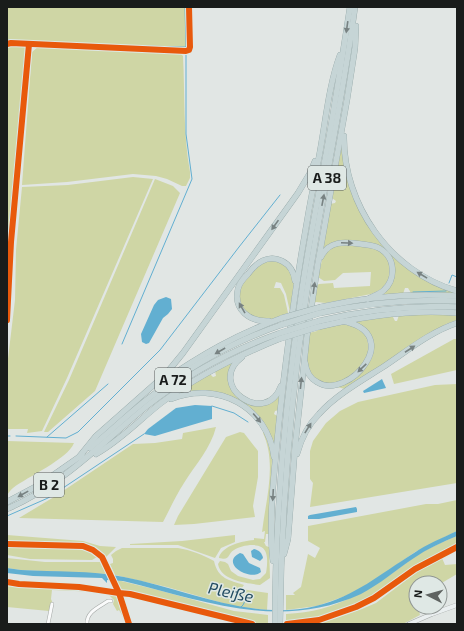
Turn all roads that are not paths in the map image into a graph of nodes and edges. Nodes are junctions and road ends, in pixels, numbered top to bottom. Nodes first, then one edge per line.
1 (354, 7) edge
2 (344, 47) junction
3 (347, 100) junction
4 (324, 131) junction
5 (318, 263) junction
6 (457, 290) edge
7 (295, 295) junction
8 (457, 296) edge
9 (368, 299) junction
10 (457, 301) edge
11 (457, 307) edge
12 (320, 310) junction
13 (457, 313) edge
14 (275, 321) junction
15 (282, 321) junction
16 (342, 321) junction
17 (457, 323) edge
18 (318, 324) junction
19 (250, 351) junction
20 (304, 355) junction
21 (284, 376) junction
22 (143, 394) junction
23 (147, 414) junction
24 (79, 457) junction
25 (85, 460) junction
26 (275, 475) junction
27 (292, 478) junction
28 (7, 502) edge
29 (7, 508) edge
30 (281, 564) junction
31 (275, 577) junction
32 (278, 585) junction
33 (119, 593) dead end
34 (111, 601) dead end
35 (52, 604) dead end
36 (457, 605) edge
37 (48, 624) edge
38 (87, 624) edge
39 (129, 624) edge
40 (275, 624) edge
41 (280, 624) edge
42 (409, 624) edge

1 -> 2 highway, A 38
1 - 3 highway
30 -> 1 highway, A 38
2 - 4 highway
2 - 31 highway, A 38
3 - 5 highway
6 -> 3 highway
4 - 7 highway
4 -> 22 highway
5 -> 9 highway
20 -> 5 highway
14 -> 7 highway
7 - 21 highway
8 - 9 highway
9 - 12 highway
10 - 12 highway, A 72
11 - 18 highway, A 72
12 - 15 highway, A 72, bridge
13 - 16 highway
14 - 15 highway
14 - 22 highway
15 -> 24 highway, A 72
16 - 18 highway
16 -> 20 highway
27 -> 17 highway
18 - 19 highway, bridge
18 - 25 highway, A 72, bridge
19 - 21 highway
19 - 23 highway
27 -> 20 highway
21 - 26 highway
22 - 24 highway
23 - 25 highway
23 -> 26 highway
24 -> 28 highway, B 2
25 - 29 highway, B 2
26 -> 31 highway
27 - 30 highway
30 - 32 highway, A 38
31 - 32 highway, A 38
32 - 40 highway, A 38
32 - 41 highway, A 38
33 - 39 street
34 - 38 street
35 - 37 street
36 - 42 main road

